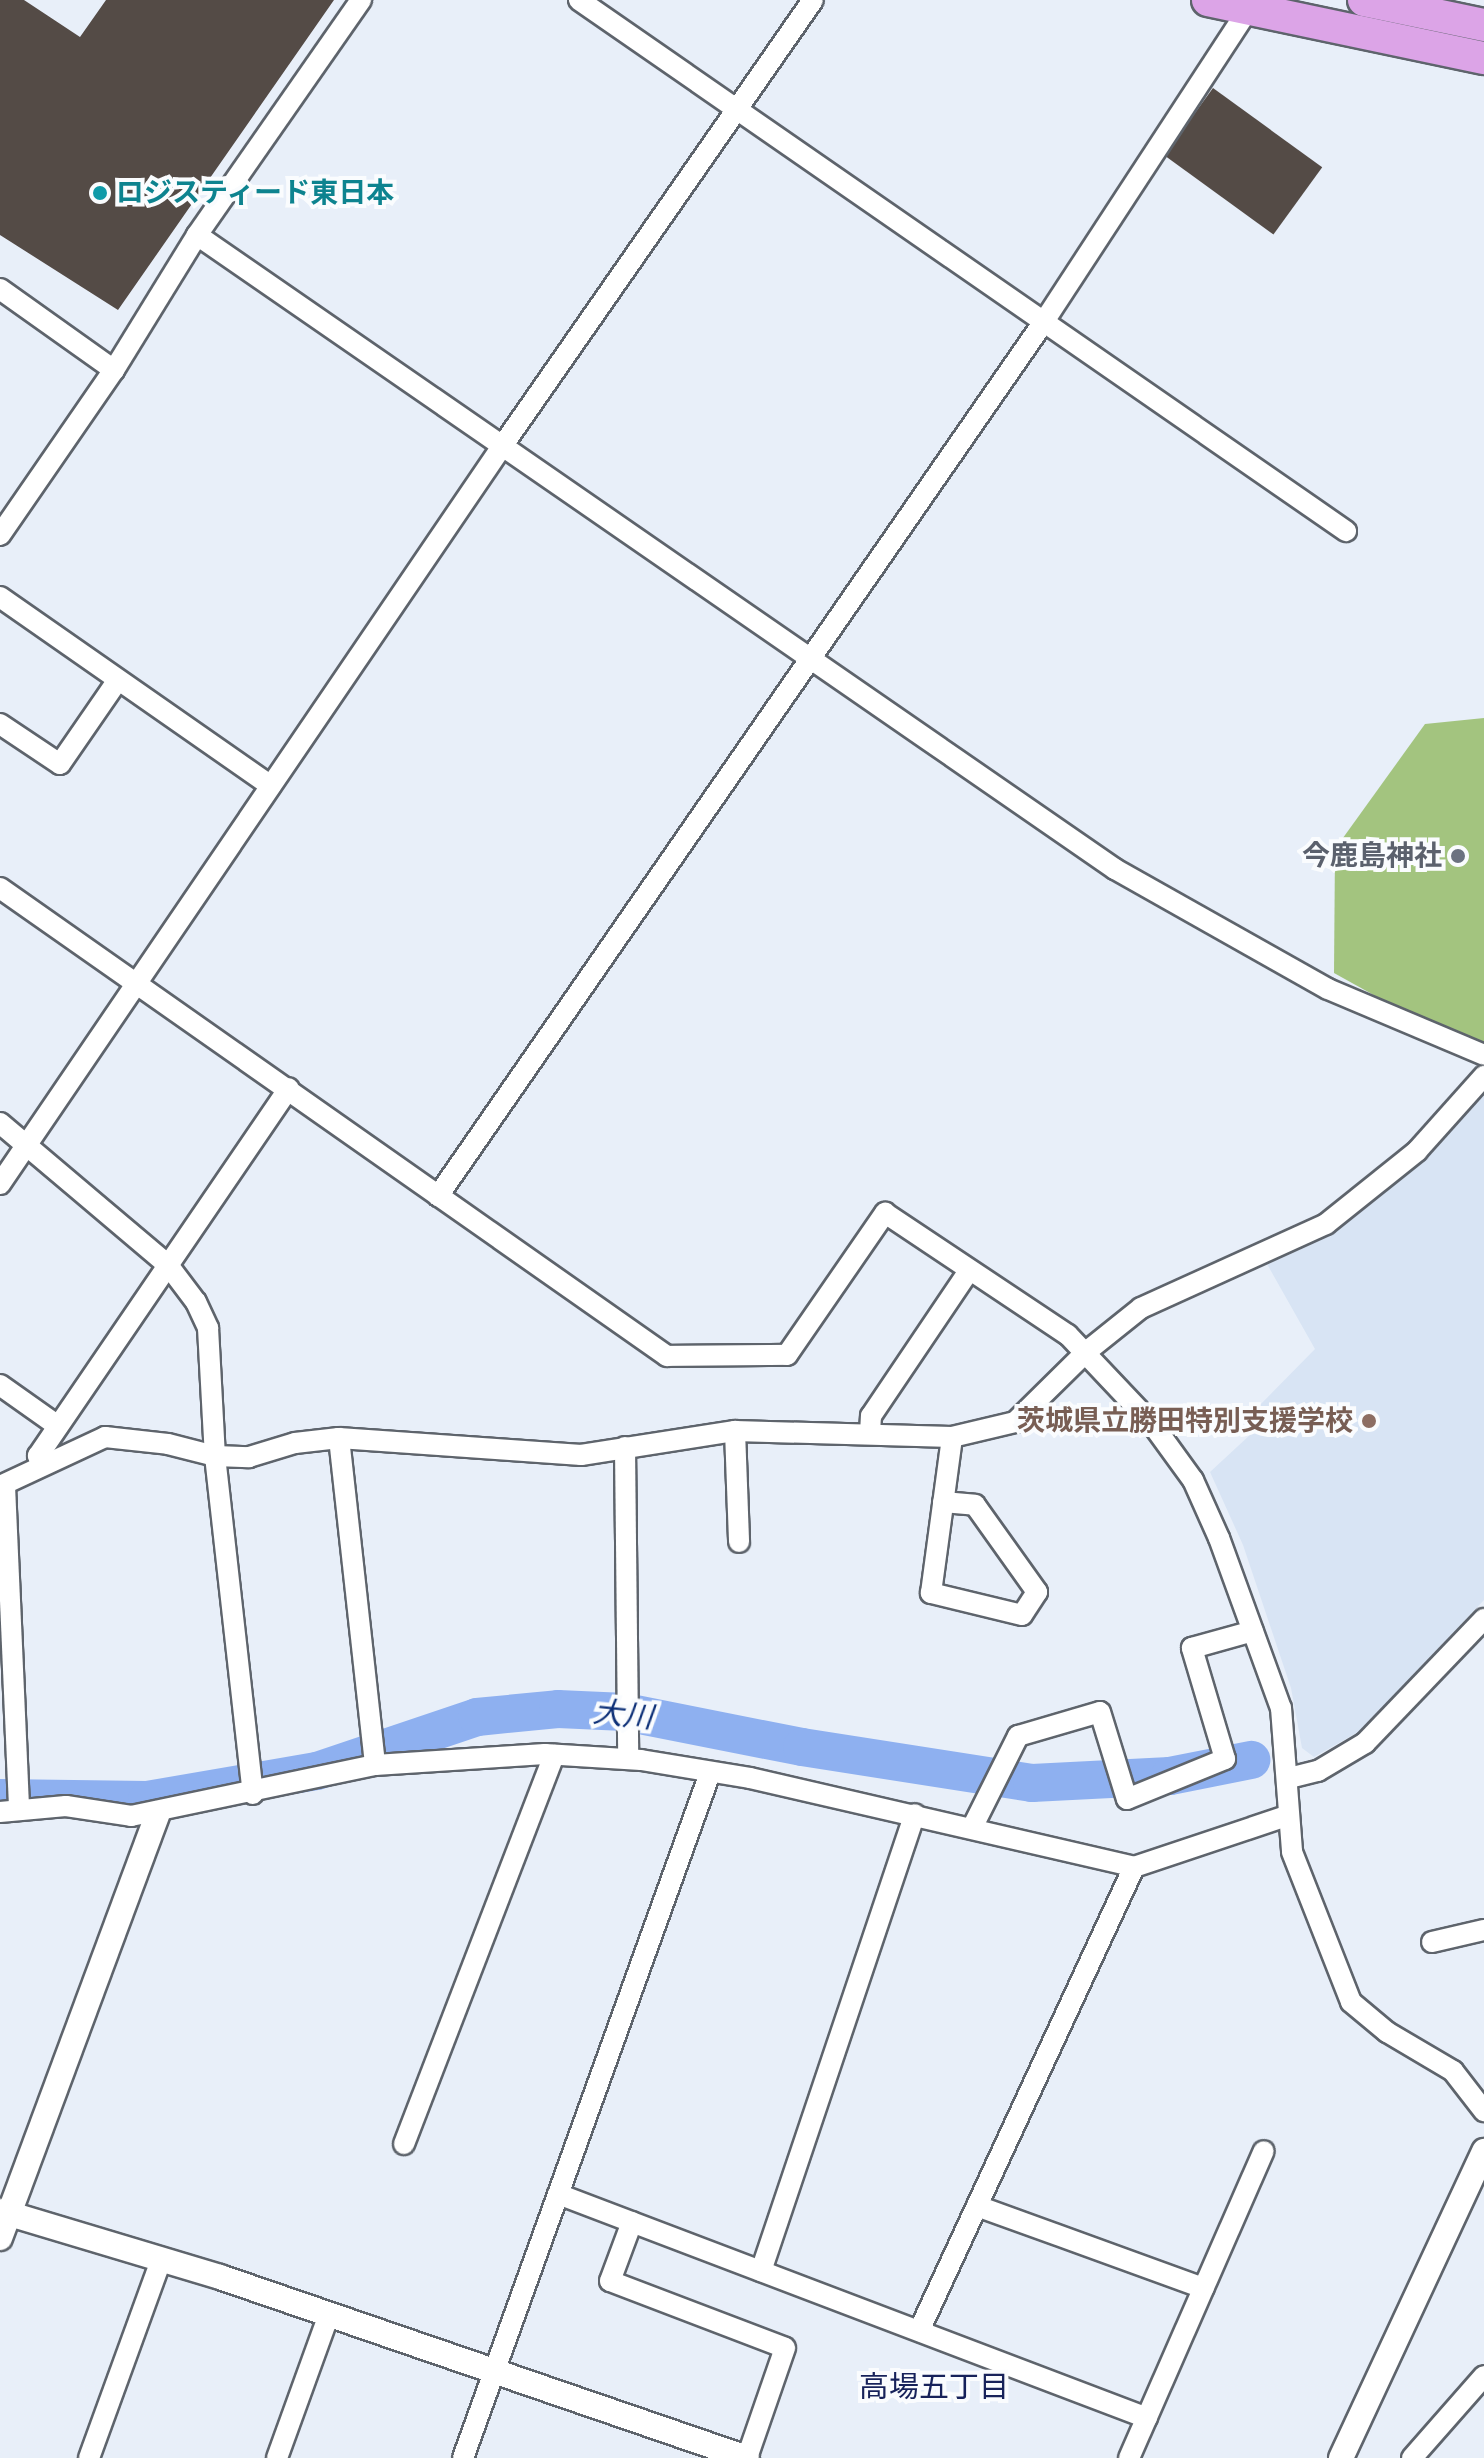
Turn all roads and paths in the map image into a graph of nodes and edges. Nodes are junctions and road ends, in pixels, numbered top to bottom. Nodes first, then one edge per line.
1 (361, 0) edge
2 (579, 0) edge
3 (813, 0) edge
4 (1208, 0) edge
5 (1364, 0) edge
6 (1254, 5) edge
7 (1484, 25) edge
8 (1484, 58) edge
9 (737, 110) junction
10 (197, 235) junction
11 (0, 289) edge
12 (1043, 323) junction
13 (114, 370) junction
14 (503, 445) junction
15 (1346, 531) dead end
16 (0, 535) edge
17 (0, 597) edge
18 (809, 659) junction
19 (118, 680) junction
20 (0, 724) edge
21 (271, 786) junction
22 (0, 888) edge
23 (134, 982) junction
24 (1484, 1055) edge
25 (1484, 1076) edge
26 (289, 1088) junction
27 (0, 1123) edge
28 (26, 1148) junction
29 (0, 1184) edge
30 (438, 1196) junction
31 (168, 1265) junction
32 (968, 1272) junction
33 (1086, 1352) junction
34 (0, 1385) edge
35 (58, 1426) junction
36 (735, 1431) junction
37 (870, 1434) junction
38 (952, 1437) junction
39 (339, 1438) junction
40 (625, 1447) junction
41 (215, 1456) junction
42 (41, 1463) junction
43 (3, 1486) edge
44 (943, 1502) junction
45 (739, 1542) dead end
46 (1484, 1619) edge
47 (1253, 1631) junction
48 (554, 1755) junction
49 (628, 1759) junction
50 (375, 1765) junction
51 (710, 1773) junction
52 (1289, 1778) junction
53 (253, 1794) junction
54 (10, 1811) edge
55 (158, 1813) junction
56 (915, 1814) junction
57 (1289, 1815) junction
58 (973, 1826) junction
59 (1134, 1867) junction
60 (1484, 1930) edge
61 (1432, 1942) dead end
62 (1484, 2111) edge
63 (404, 2144) dead end
64 (1264, 2151) dead end
65 (1484, 2151) edge
66 (558, 2194) junction
67 (977, 2206) junction
68 (4, 2212) edge
69 (632, 2222) junction
70 (0, 2238) edge
71 (161, 2260) junction
72 (761, 2271) junction
73 (1204, 2288) junction
74 (329, 2314) junction
75 (919, 2331) junction
76 (495, 2371) junction
77 (1484, 2376) edge
78 (1147, 2418) junction
79 (89, 2458) edge
80 (277, 2458) edge
81 (463, 2458) edge
82 (747, 2458) edge
83 (1129, 2458) edge
84 (1341, 2458) edge
85 (1412, 2458) edge

1 - 10 street
2 - 9 street
3 - 9 street
4 - 6 highway
5 - 7 highway
6 - 8 highway
6 - 12 street
9 - 12 street
9 - 14 street
10 - 13 street
10 - 14 street
11 - 13 street
12 - 15 street
12 - 18 street
13 - 16 street
14 - 18 street
14 - 21 street
17 - 19 street
18 - 24 street
18 - 30 street
19 - 20 street
19 - 21 street
21 - 23 street
22 - 23 street
23 - 26 street
23 - 28 street
25 - 33 street
26 - 30 street
26 - 31 street
27 - 28 street
28 - 29 street
28 - 31 street
30 - 32 street
31 - 35 street
31 - 41 street
32 - 33 street
32 - 37 street
33 - 38 street
33 - 47 street
34 - 35 street
35 - 42 street
36 - 37 street
36 - 40 street
36 - 45 street
37 - 38 street
38 - 44 street
39 - 40 street
39 - 41 street
39 - 50 street
40 - 49 street
41 - 42 street
41 - 53 street
42 - 43 street
43 - 54 street
44 - 44 street
46 - 52 street
47 - 52 street
47 - 58 street
48 - 49 street
48 - 50 street
48 - 63 street
49 - 51 street
50 - 53 street
51 - 56 street
51 - 66 street
52 - 57 street
53 - 55 street
54 - 55 street
55 - 68 street
56 - 58 street
56 - 72 street
57 - 59 street
57 - 62 street
58 - 59 street
59 - 67 street
60 - 61 street
64 - 73 street
65 - 84 street
66 - 69 street
66 - 76 street
67 - 73 street
67 - 75 street
68 - 70 street
68 - 71 street
69 - 72 street
69 - 82 street
71 - 74 street
71 - 79 street
72 - 75 street
73 - 78 street
74 - 76 street
74 - 80 street
75 - 78 street
76 - 81 street
76 - 82 street
77 - 85 street
78 - 83 street

